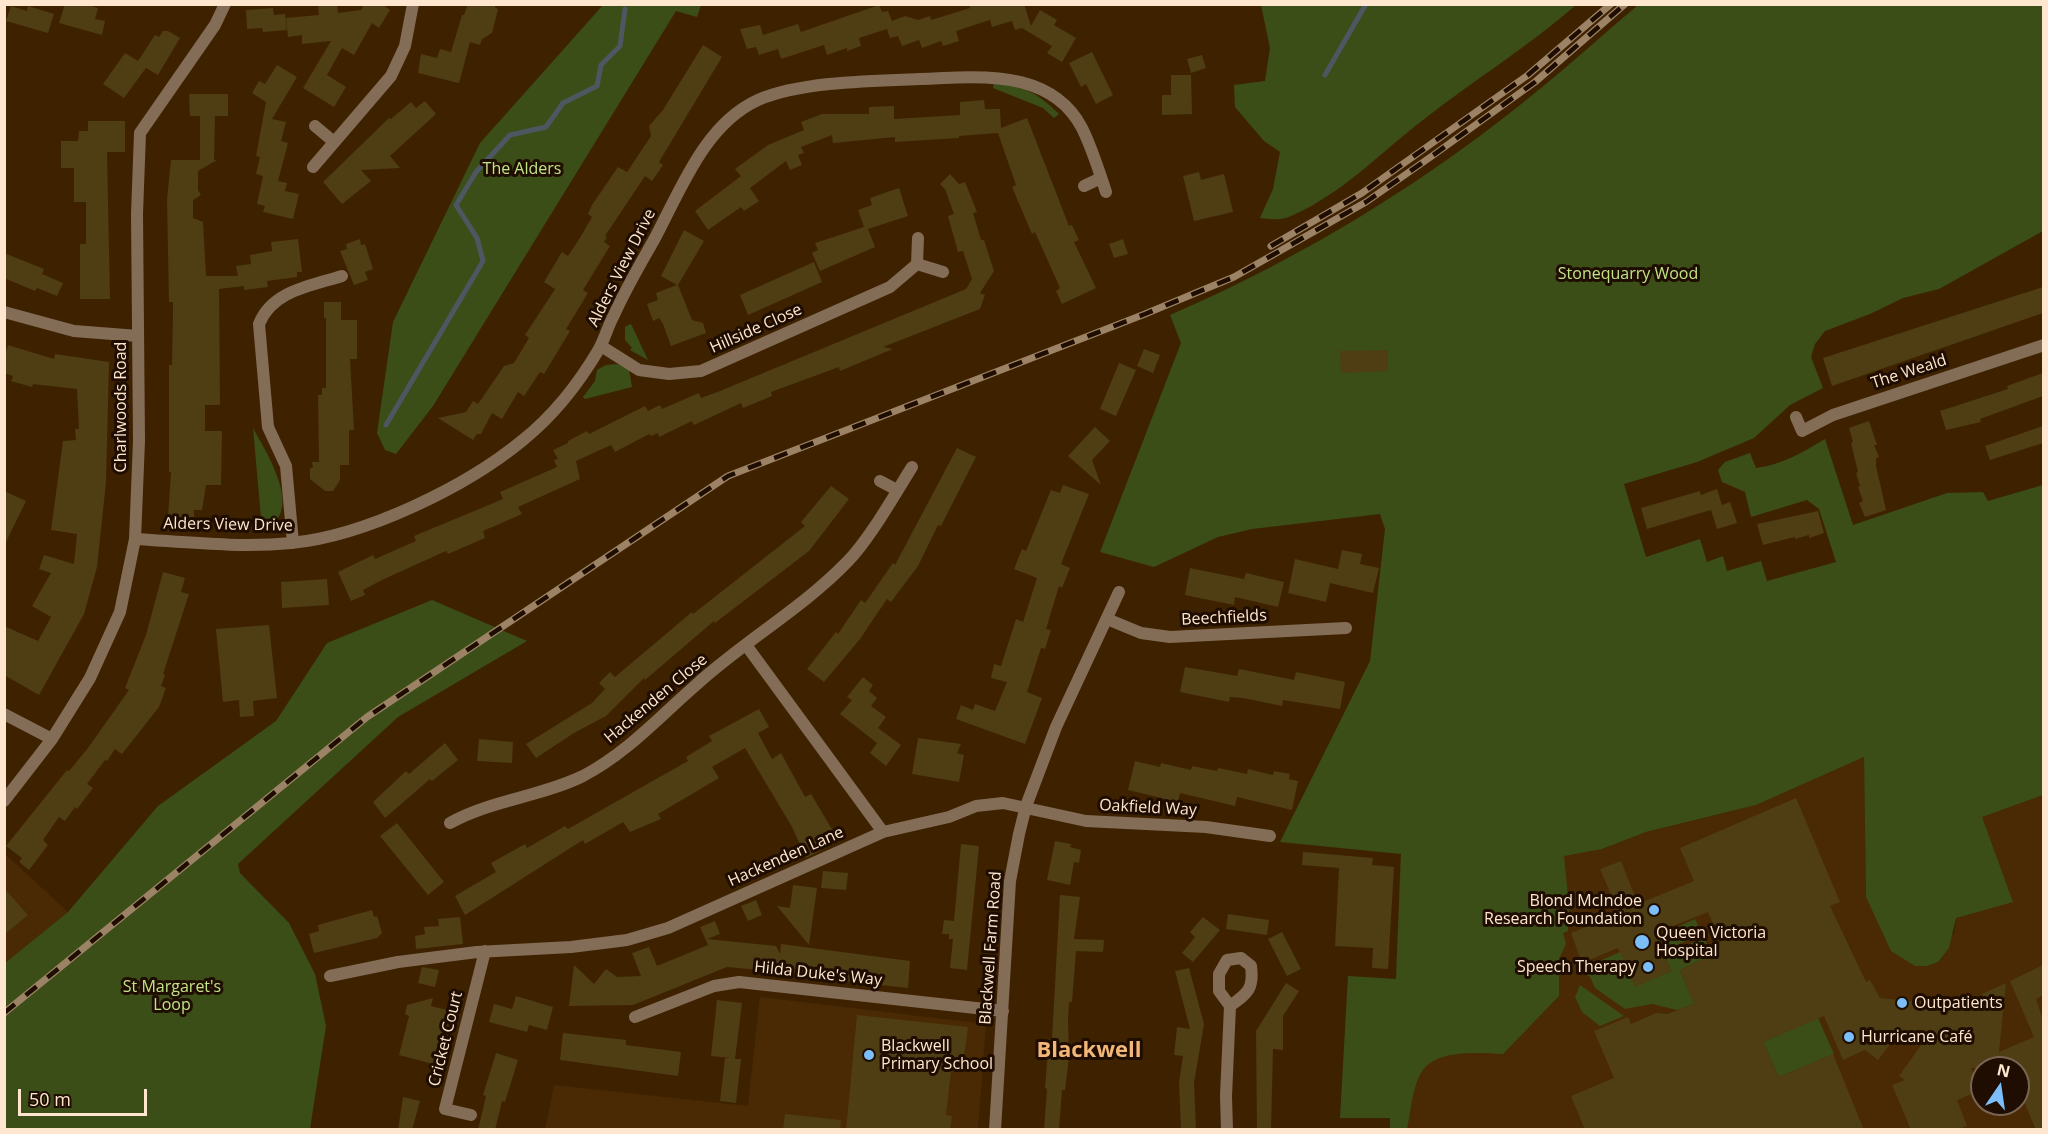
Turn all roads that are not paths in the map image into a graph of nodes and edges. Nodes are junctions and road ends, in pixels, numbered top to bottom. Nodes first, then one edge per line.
1 (225, 4) edge
2 (413, 4) edge
3 (315, 126) dead end
4 (334, 142) junction
5 (313, 167) dead end
6 (1101, 178) junction
7 (1084, 186) dead end
8 (1106, 192) dead end
9 (918, 238) dead end
10 (917, 264) junction
11 (943, 272) dead end
12 (342, 276) dead end
13 (4, 312) edge
14 (138, 336) junction
15 (2043, 345) edge
16 (601, 346) junction
17 (1796, 417) dead end
18 (912, 467) dead end
19 (880, 481) dead end
20 (897, 490) junction
21 (135, 539) junction
22 (293, 543) junction
23 (1119, 592) dead end
24 (1107, 619) junction
25 (1346, 628) dead end
26 (746, 645) junction
27 (4, 714) edge
28 (52, 739) junction
29 (4, 801) edge
30 (1026, 806) junction
31 (450, 823) dead end
32 (883, 832) junction
33 (1270, 836) dead end
34 (485, 951) junction
35 (330, 976) dead end
36 (1230, 1005) dead end
37 (1003, 1011) junction
38 (635, 1017) dead end
39 (471, 1115) dead end
40 (995, 1130) edge
41 (1227, 1130) edge

1 - 14 street, Charlwoods Road
2 - 4 street
3 - 4 street
4 - 5 street
6 - 7 street
6 - 8 street, Alders View Drive
6 - 16 street, Alders View Drive
9 - 10 street
10 - 11 street
10 - 16 street, Hillside Close
12 - 22 street
13 - 14 street
14 - 21 street, Charlwoods Road
15 - 17 street, The Weald
16 - 22 street, Alders View Drive
18 - 20 street, Hackenden Close
19 - 20 street
20 - 26 street, Hackenden Close
21 - 22 street, Alders View Drive
21 - 28 street, Charlwoods Road
23 - 24 street
24 - 25 street, Beechfields
24 - 30 street
26 - 31 street, Hackenden Close
26 - 32 street
27 - 28 street
28 - 29 street, Charlwoods Road
30 - 32 street, Hackenden Lane
30 - 33 street, Oakfield Way
30 - 37 street, Blackwell Farm Road
32 - 34 street, Hackenden Lane
34 - 35 street, Hackenden Lane
34 - 39 street, Cricket Court
36 - 41 street
37 - 38 street, Hilda Duke's Way
37 - 40 street, Blackwell Farm Road

